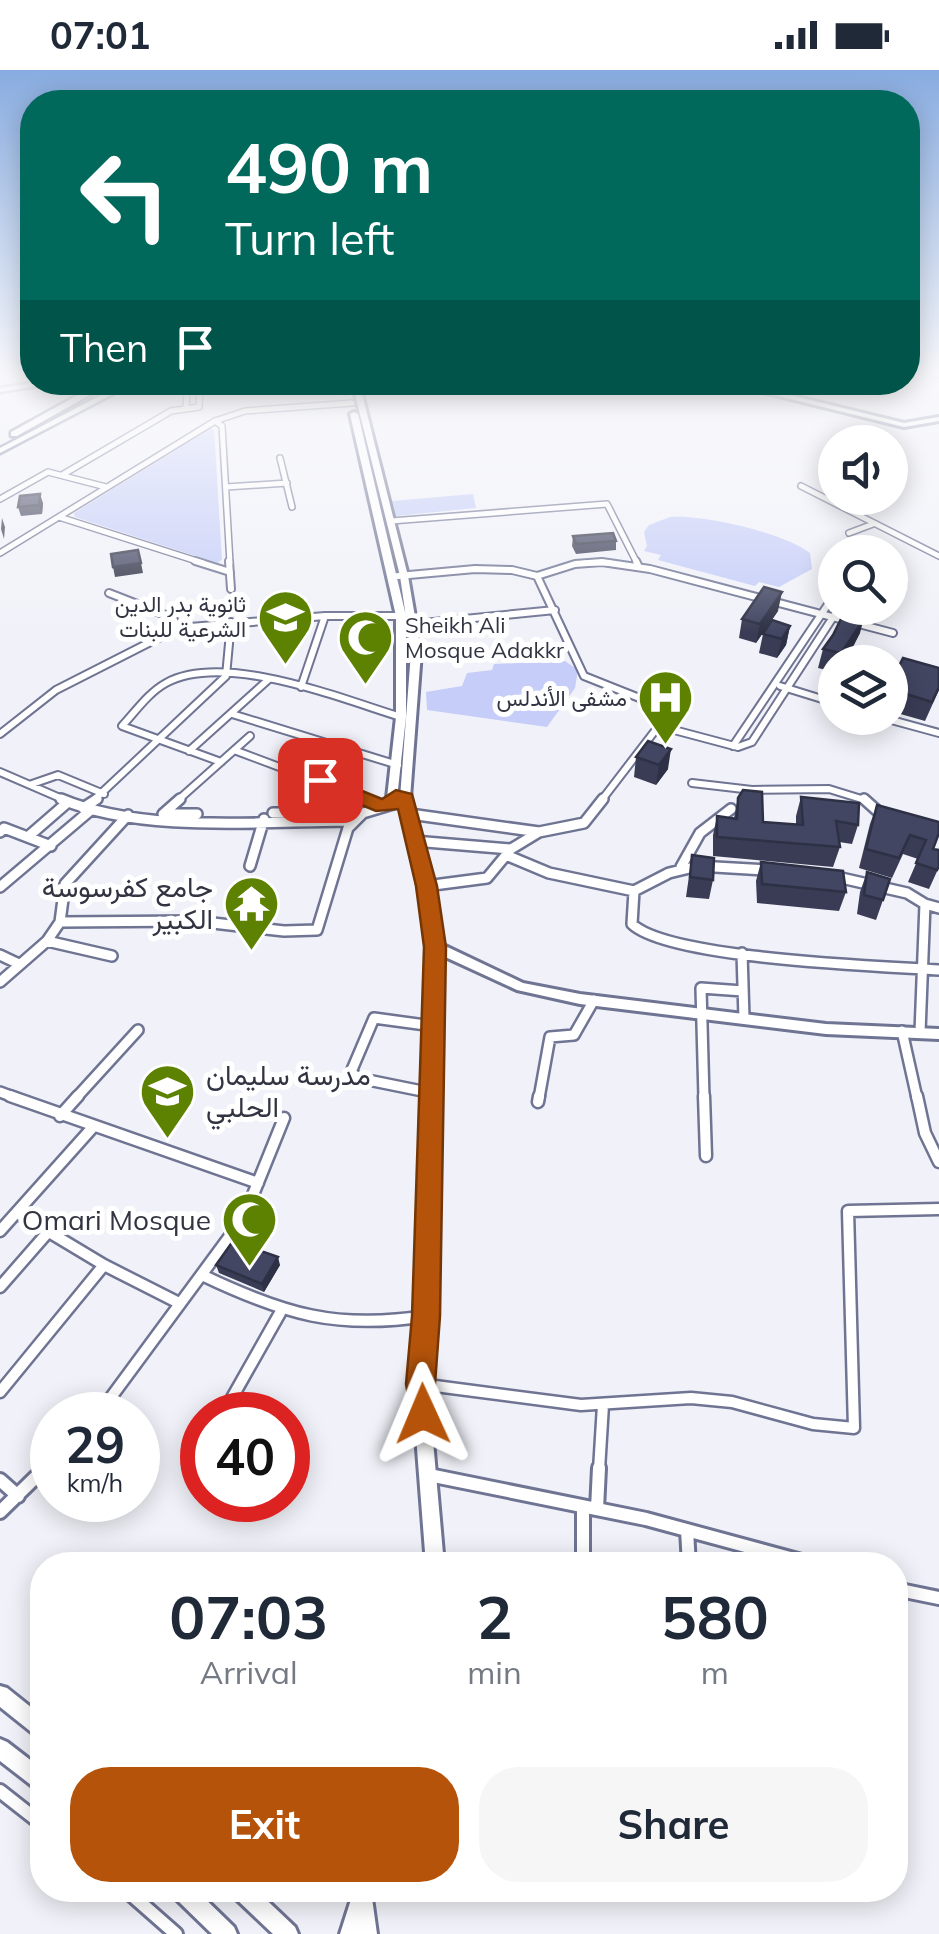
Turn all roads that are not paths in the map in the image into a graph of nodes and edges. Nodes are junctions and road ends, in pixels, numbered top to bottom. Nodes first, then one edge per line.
1 (89, 459) edge
2 (152, 459) edge
3 (224, 459) edge
4 (280, 459) edge
5 (365, 459) edge
6 (374, 459) edge
7 (62, 475) junction
8 (288, 484) junction
9 (801, 486) dead end
10 (106, 487) junction
11 (226, 487) junction
12 (0, 499) edge
13 (292, 506) dead end
14 (59, 517) junction
15 (391, 521) junction
16 (873, 524) junction
17 (849, 532) dead end
18 (0, 554) edge
19 (939, 556) edge
20 (640, 567) junction
21 (230, 572) junction
22 (404, 576) junction
23 (537, 576) junction
24 (392, 577) junction
25 (231, 589) dead end
26 (109, 594) dead end
27 (556, 610) junction
28 (818, 613) edge
29 (325, 616) junction
30 (409, 618) junction
31 (818, 620) edge
32 (231, 622) junction
33 (827, 625) edge
34 (861, 625) edge
35 (178, 628) junction
36 (893, 634) dead end
37 (226, 676) junction
38 (270, 679) junction
39 (772, 684) junction
40 (301, 687) junction
41 (785, 688) junction
42 (818, 699) edge
43 (232, 714) junction
44 (401, 718) junction
45 (664, 719) junction
46 (908, 725) edge
47 (939, 733) edge
48 (0, 734) edge
49 (250, 736) dead end
50 (159, 740) junction
51 (315, 741) junction
52 (733, 746) junction
53 (189, 750) junction
54 (234, 750) junction
55 (221, 762) junction
56 (398, 764) junction
57 (288, 768) junction
58 (0, 772) edge
59 (692, 783) dead end
60 (32, 784) junction
61 (104, 794) junction
62 (68, 802) junction
63 (398, 804) junction
64 (88, 808) junction
65 (731, 808) dead end
66 (363, 813) junction
67 (165, 814) junction
68 (128, 815) junction
69 (150, 818) junction
70 (894, 818) edge
71 (264, 819) junction
72 (354, 821) junction
73 (0, 832) edge
74 (539, 832) junction
75 (30, 835) junction
76 (414, 841) junction
77 (50, 846) junction
78 (508, 852) junction
79 (250, 866) dead end
80 (681, 867) junction
81 (787, 872) edge
82 (824, 876) edge
83 (426, 886) junction
84 (0, 887) edge
85 (634, 891) junction
86 (924, 904) junction
87 (939, 908) edge
88 (60, 922) junction
89 (46, 941) junction
90 (435, 947) junction
91 (742, 953) junction
92 (0, 955) edge
93 (112, 956) dead end
94 (19, 964) junction
95 (920, 969) junction
96 (939, 970) edge
97 (0, 982) edge
98 (744, 992) junction
99 (594, 1000) junction
100 (701, 1012) junction
101 (744, 1018) junction
102 (434, 1026) junction
103 (138, 1030) dead end
104 (902, 1032) junction
105 (920, 1032) junction
106 (939, 1034) edge
107 (0, 1092) edge
108 (432, 1094) junction
109 (538, 1102) dead end
110 (60, 1116) junction
111 (284, 1118) dead end
112 (93, 1128) junction
113 (706, 1156) dead end
114 (939, 1162) edge
115 (258, 1183) junction
116 (939, 1209) edge
117 (19, 1214) junction
118 (0, 1231) edge
119 (49, 1231) junction
120 (104, 1265) junction
121 (204, 1276) junction
122 (0, 1287) edge
123 (178, 1303) junction
124 (280, 1313) junction
125 (426, 1316) junction
126 (420, 1384) junction
127 (0, 1392) edge
128 (114, 1392) edge
129 (235, 1392) edge
130 (602, 1404) junction
131 (428, 1474) junction
132 (0, 1480) edge
133 (30, 1484) edge
134 (18, 1496) junction
135 (590, 1508) junction
136 (0, 1512) edge
137 (687, 1530) junction
138 (434, 1552) edge
139 (585, 1552) edge
140 (688, 1552) edge
141 (768, 1552) edge
142 (908, 1592) edge
143 (939, 1598) edge
144 (0, 1695) edge
145 (30, 1719) edge
146 (0, 1749) edge
147 (30, 1772) edge
148 (0, 1790) edge
149 (30, 1814) edge
150 (140, 1902) edge
151 (194, 1902) edge
152 (255, 1902) edge
153 (360, 1902) edge
154 (363, 1902) edge
155 (176, 1934) edge
156 (227, 1934) edge
157 (288, 1934) edge
158 (350, 1934) edge
159 (367, 1934) edge

1 - 7 street
2 - 10 street
3 - 11 street
4 - 8 street
5 - 24 street
6 - 15 street
7 - 10 street
7 - 12 street
8 - 11 street
8 - 13 street
9 - 16 street
10 - 14 street
11 - 21 street
14 - 18 street
14 - 21 street
15 - 20 street
15 - 22 street
16 - 17 street
16 - 19 street
20 - 23 street
20 - 28 street
21 - 25 street
22 - 23 street
22 - 24 street
22 - 30 street
23 - 27 street
24 - 30 street
26 - 35 street
27 - 30 street
27 - 45 street
29 - 30 street
29 - 32 street
29 - 40 street
30 - 44 street
30 - 63 street
31 - 39 street
32 - 35 street
32 - 37 street
33 - 41 street
34 - 36 street
35 - 48 street
37 - 38 street
37 - 50 street
37 - 50 street
38 - 40 street
38 - 43 street
39 - 41 street
39 - 52 street
40 - 44 street
41 - 42 street
41 - 52 street
43 - 51 street
43 - 53 street
44 - 56 street
45 - 52 street
45 - 74 street
46 - 47 street
49 - 54 street
50 - 53 street
50 - 61 street
51 - 56 street
51 - 57 street
53 - 55 street
54 - 55 street
54 - 57 street
55 - 67 street
56 - 63 street
57 - 63 street
58 - 60 street
59 - 70 street
60 - 61 street
60 - 62 street
61 - 64 street
62 - 64 street
62 - 75 street
63 - 66 street
63 - 74 street
63 - 76 street
64 - 68 street
64 - 77 street
65 - 80 street
66 - 67 street
66 - 72 street
67 - 69 street
68 - 69 street
68 - 88 street
69 - 71 street
71 - 72 street
71 - 79 street
72 - 88 street
73 - 75 street
74 - 78 street
75 - 77 street
76 - 78 street
76 - 83 street
77 - 84 street
78 - 83 street
78 - 85 street
80 - 81 street
80 - 85 street
82 - 86 street
83 - 90 street
85 - 91 street
86 - 87 street
86 - 95 street
88 - 89 street
89 - 93 street
89 - 94 street
90 - 99 street
90 - 102 street
91 - 95 street
91 - 98 street
92 - 94 street
94 - 97 street
95 - 96 street
95 - 105 street
98 - 100 street
98 - 101 street
99 - 100 street
99 - 109 street
100 - 101 street
100 - 113 street
101 - 104 street
102 - 108 street
102 - 108 street
103 - 110 street
104 - 105 street
104 - 114 street
105 - 106 street
107 - 110 street
108 - 125 street
110 - 112 street
111 - 115 street
112 - 115 street
112 - 117 street
115 - 121 street
116 - 130 street
117 - 118 street
117 - 119 street
119 - 120 street
119 - 122 street
120 - 123 street
120 - 127 street
121 - 123 street
121 - 124 street
123 - 128 street
124 - 125 street
124 - 129 street
125 - 126 street
126 - 130 street
126 - 131 street
130 - 135 street
131 - 135 street
131 - 138 street
132 - 134 street
133 - 134 street
134 - 136 street
135 - 137 street
135 - 139 street
137 - 140 street
137 - 141 street
142 - 143 street
144 - 145 street
146 - 147 street
148 - 149 street
150 - 155 street
151 - 156 street
152 - 157 street
153 - 158 street
154 - 159 street

